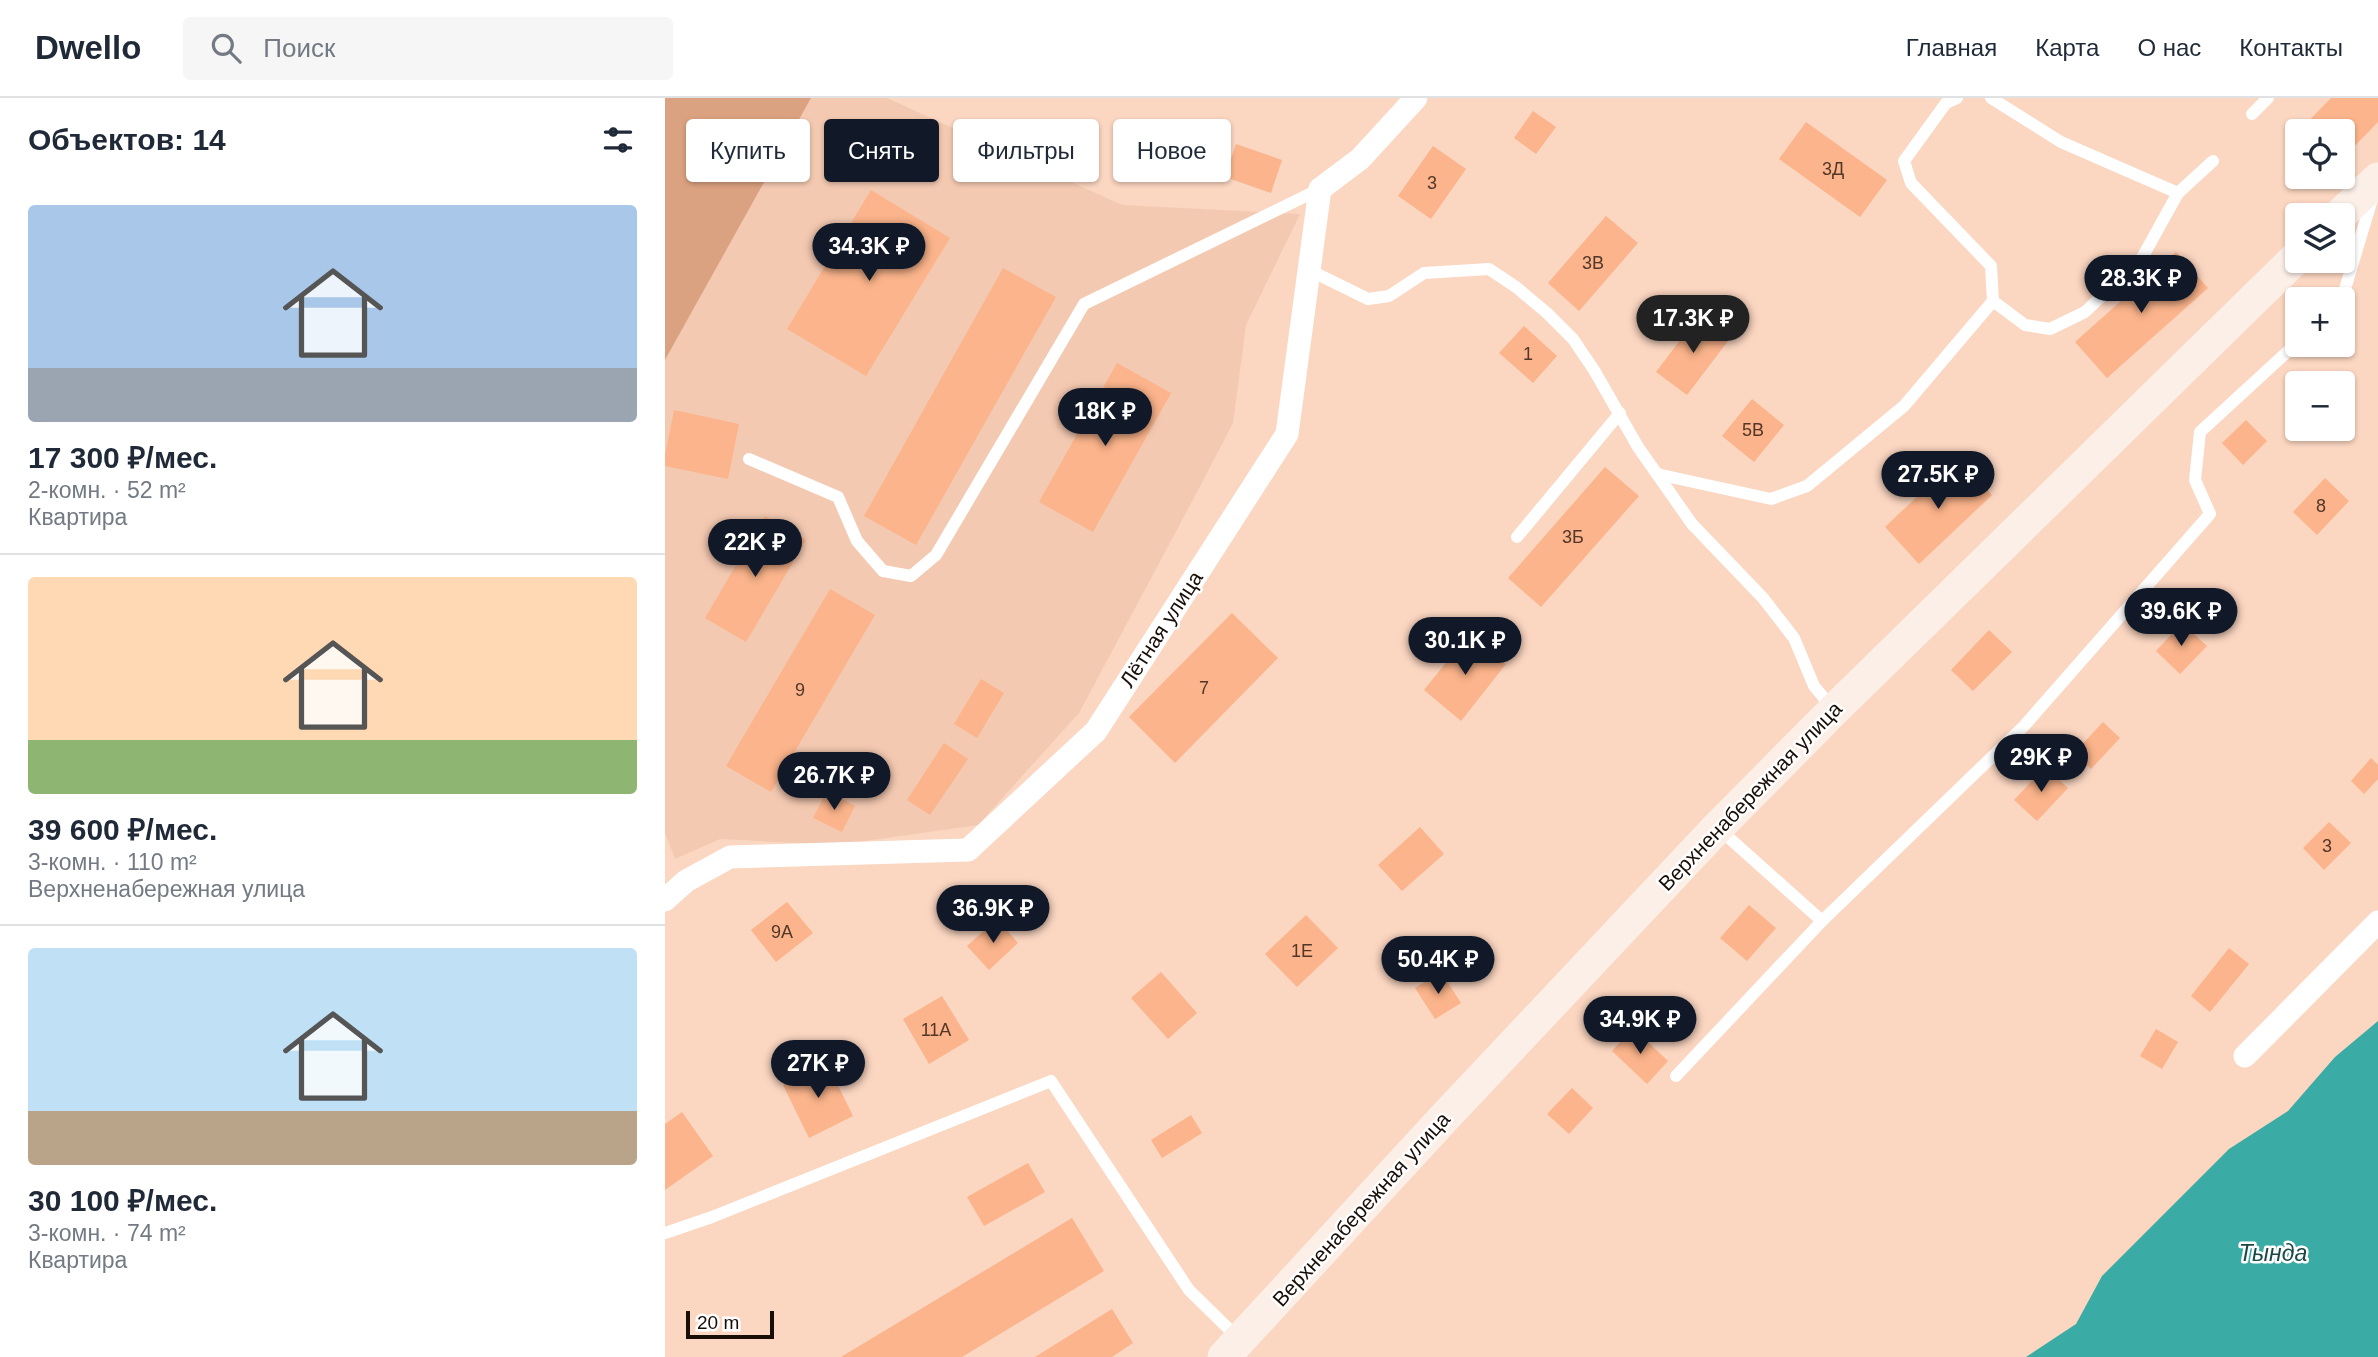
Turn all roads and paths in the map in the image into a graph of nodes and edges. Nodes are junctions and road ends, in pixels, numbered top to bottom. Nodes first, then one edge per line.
1 (1416, 98) edge
2 (1957, 98) edge
3 (1991, 98) edge
4 (2268, 98) edge
5 (2252, 114) dead end
6 (2213, 161) dead end
7 (2378, 180) edge
8 (1320, 189) junction
9 (2178, 193) junction
10 (2353, 203) edge
11 (2285, 269) edge
12 (1309, 270) junction
13 (2346, 287) edge
14 (1993, 302) junction
15 (2285, 354) edge
16 (1619, 413) junction
17 (749, 459) dead end
18 (1657, 474) junction
19 (1517, 537) dead end
20 (1834, 710) junction
21 (1717, 828) junction
22 (665, 900) edge
23 (1822, 920) junction
24 (2378, 922) edge
25 (2245, 1056) dead end
26 (1675, 1076) dead end
27 (665, 1233) edge
28 (1232, 1349) edge

1 - 8 street
2 - 14 lane
3 - 9 lane
4 - 5 lane
6 - 9 lane
7 - 10 street
7 - 13 lane
8 - 12 street, Лётная улица
8 - 17 lane
9 - 14 lane
11 - 20 street, Верхненабережная улица
12 - 16 lane
12 - 22 street, Лётная улица
14 - 18 lane
15 - 23 lane
16 - 18 lane
16 - 19 lane
18 - 20 lane
20 - 21 street, Верхненабережная улица
21 - 23 lane
21 - 28 street, Верхненабережная улица
23 - 26 lane
24 - 25 street
27 - 28 lane

